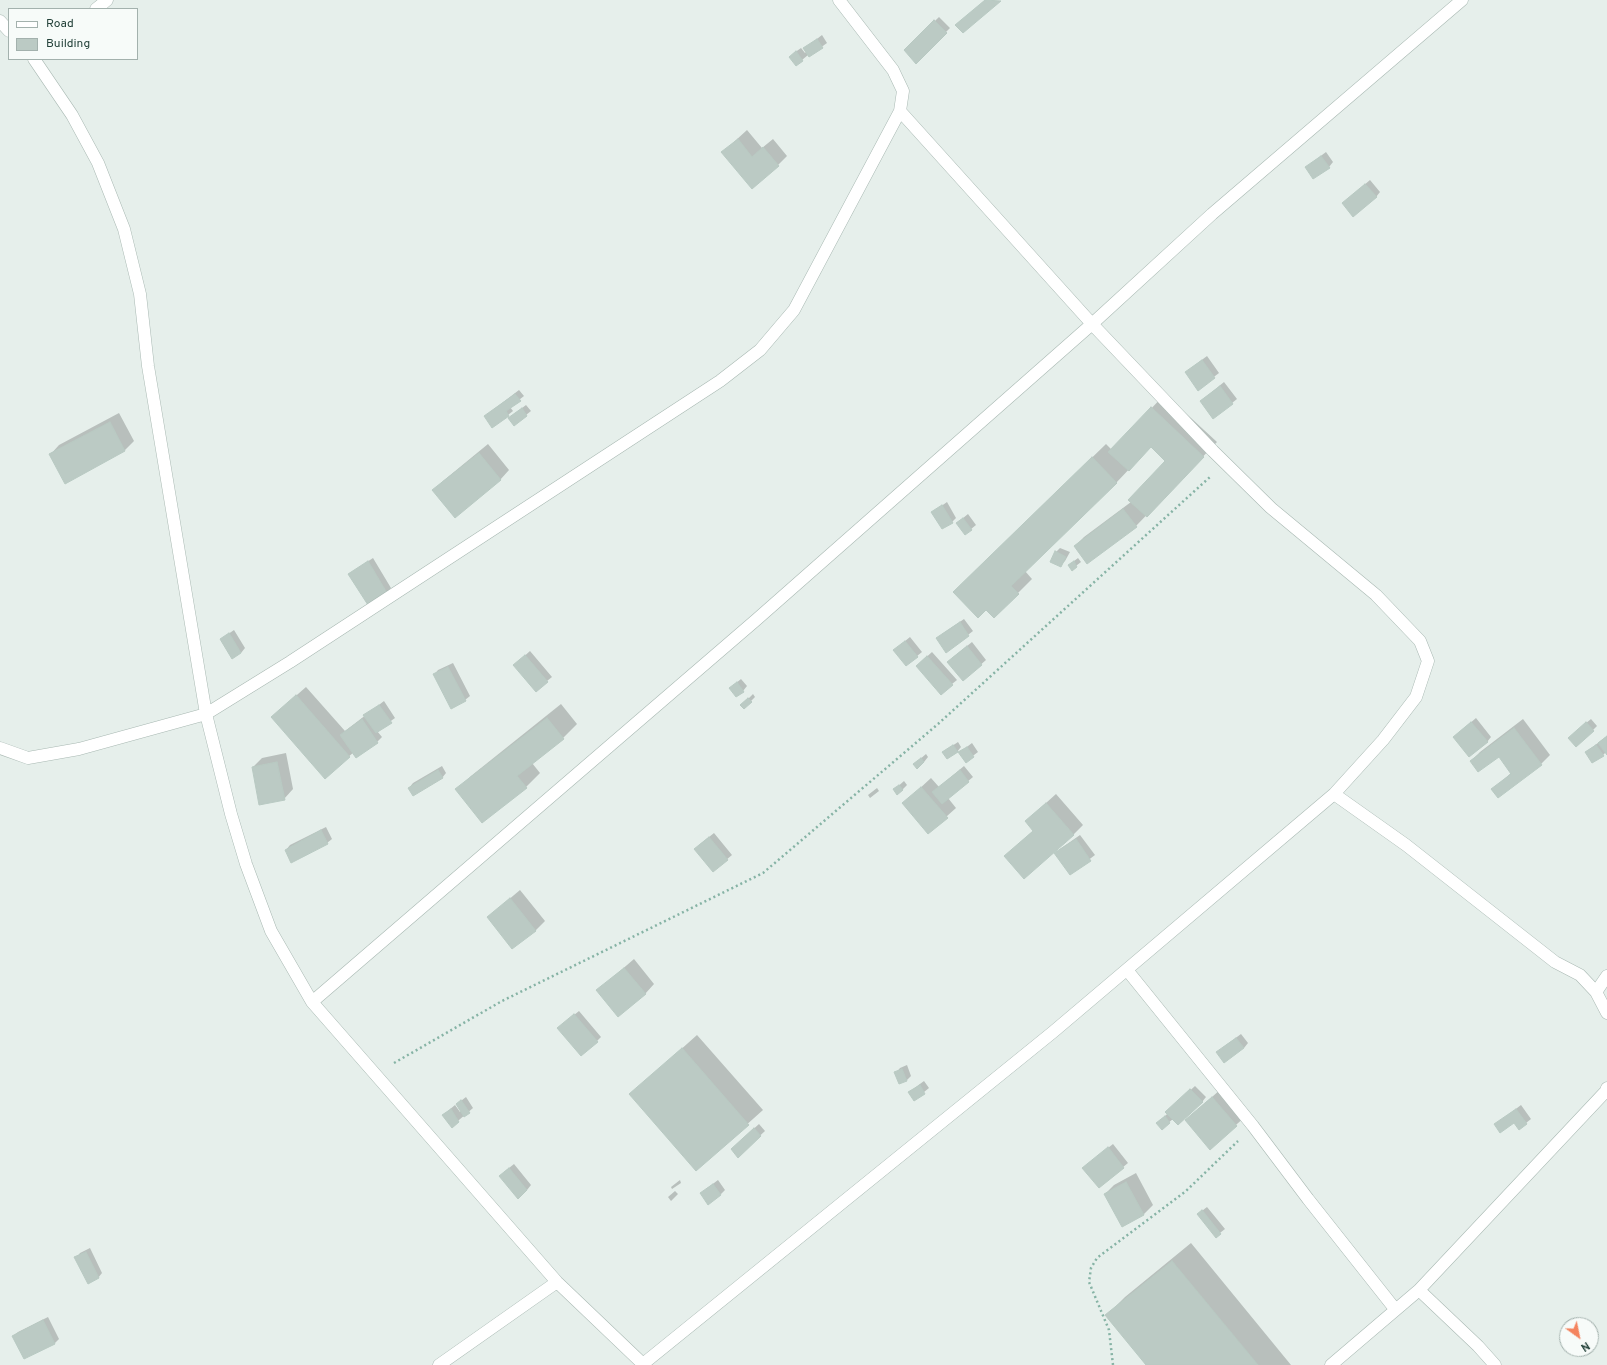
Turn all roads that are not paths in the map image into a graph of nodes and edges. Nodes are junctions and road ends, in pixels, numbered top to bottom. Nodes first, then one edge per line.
1 (107, 0) edge
2 (839, 0) edge
3 (1462, 0) edge
4 (97, 8) edge
5 (0, 21) edge
6 (8, 30) edge
7 (36, 60) edge
8 (900, 111) junction
9 (1092, 324) junction
10 (206, 714) junction
11 (0, 748) edge
12 (1334, 794) junction
13 (1128, 970) junction
14 (1607, 976) edge
15 (1596, 992) junction
16 (312, 1002) junction
17 (1607, 1013) edge
18 (1607, 1088) edge
19 (556, 1282) junction
20 (1419, 1290) junction
21 (1395, 1309) junction
22 (438, 1365) edge
23 (644, 1365) edge
24 (1331, 1365) edge
25 (1495, 1365) edge

1 - 4 street
2 - 8 street
3 - 9 street
5 - 6 street
7 - 10 street
8 - 9 street
8 - 10 street
9 - 12 street
9 - 16 street
10 - 11 street
10 - 16 street
12 - 13 street
12 - 15 street
13 - 21 street
13 - 23 street
14 - 15 street
15 - 17 street
16 - 19 street
18 - 20 street
19 - 22 street
19 - 23 street
20 - 21 street
20 - 25 street
21 - 24 street

